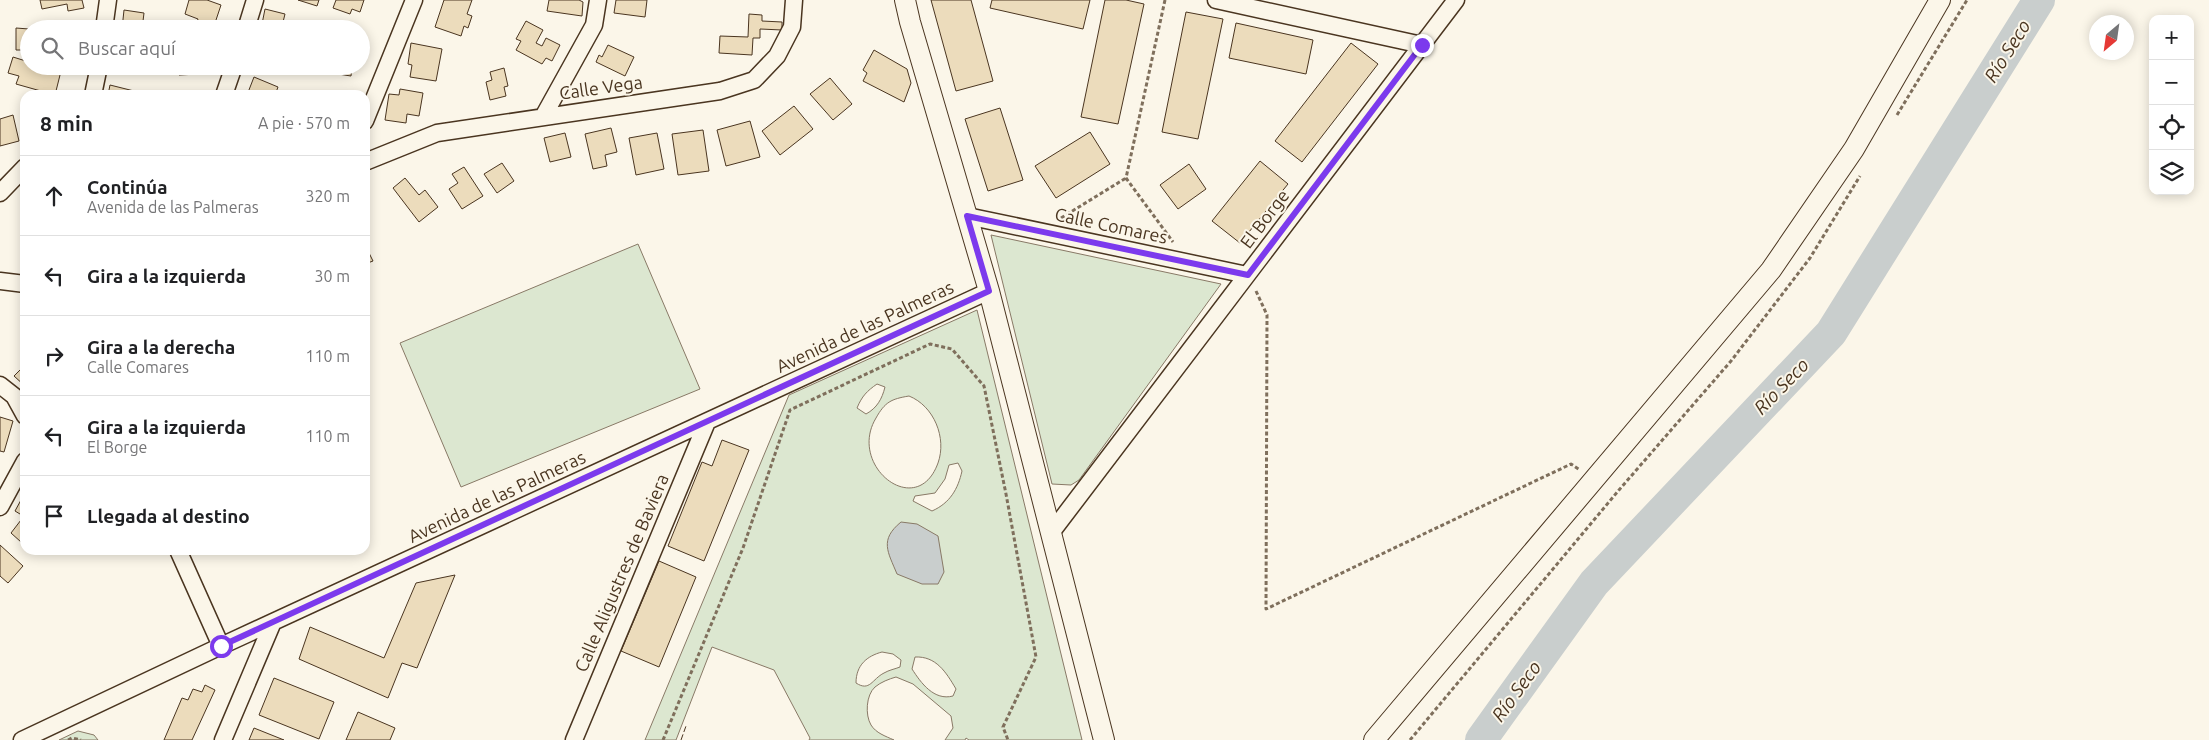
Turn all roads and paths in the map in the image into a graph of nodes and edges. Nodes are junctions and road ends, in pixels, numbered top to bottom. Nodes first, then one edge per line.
1 (108, 0) edge
2 (255, 0) edge
3 (414, 0) edge
4 (598, 0) edge
5 (794, 0) edge
6 (905, 0) edge
7 (1165, 0) edge
8 (1216, 0) edge
9 (1456, 0) edge
10 (1940, 0) edge
11 (105, 20) edge
12 (249, 20) edge
13 (1422, 45) junction
14 (97, 75) edge
15 (231, 75) edge
16 (94, 90) edge
17 (226, 90) edge
18 (370, 109) edge
19 (542, 117) junction
20 (370, 160) edge
21 (20, 172) edge
22 (1126, 178) junction
23 (0, 193) edge
24 (967, 216) junction
25 (1039, 231) junction
26 (1188, 262) junction
27 (1248, 275) junction
28 (0, 281) edge
29 (20, 283) edge
30 (989, 291) junction
31 (0, 385) edge
32 (20, 407) edge
33 (707, 422) junction
34 (20, 470) edge
35 (1594, 478) junction
36 (0, 507) edge
37 (1051, 533) junction
38 (180, 555) edge
39 (273, 622) junction
40 (221, 646) junction
41 (22, 740) edge
42 (68, 740) edge
43 (81, 740) edge
44 (223, 740) edge
45 (574, 740) edge
46 (663, 740) edge
47 (1008, 740) edge
48 (1104, 740) edge
49 (1374, 740) edge

1 - 11 street
2 - 12 street
3 - 18 street
4 - 19 street
5 - 19 street, Calle Vega
6 - 24 street
7 - 22 path
8 - 13 street
9 - 13 street, El Borge
10 - 35 street
13 - 27 street, El Borge
14 - 16 street
15 - 17 street
19 - 20 street, Calle Vega
21 - 23 street
22 - 25 path
22 - 26 path
24 - 25 street, Calle Comares
24 - 30 street
25 - 26 street, Calle Comares
26 - 27 street, Calle Comares
27 - 35 path
27 - 37 street, El Borge
28 - 29 street
30 - 33 street, Avenida de las Palmeras
30 - 37 street
31 - 32 street
33 - 39 street, Avenida de las Palmeras
33 - 45 street, Calle Aligustres de Baviera
34 - 36 street
35 - 49 street
37 - 48 street
38 - 40 street
39 - 40 street, Avenida de las Palmeras
39 - 44 street
40 - 41 street, Avenida de las Palmeras
42 - 43 path
46 - 47 path

